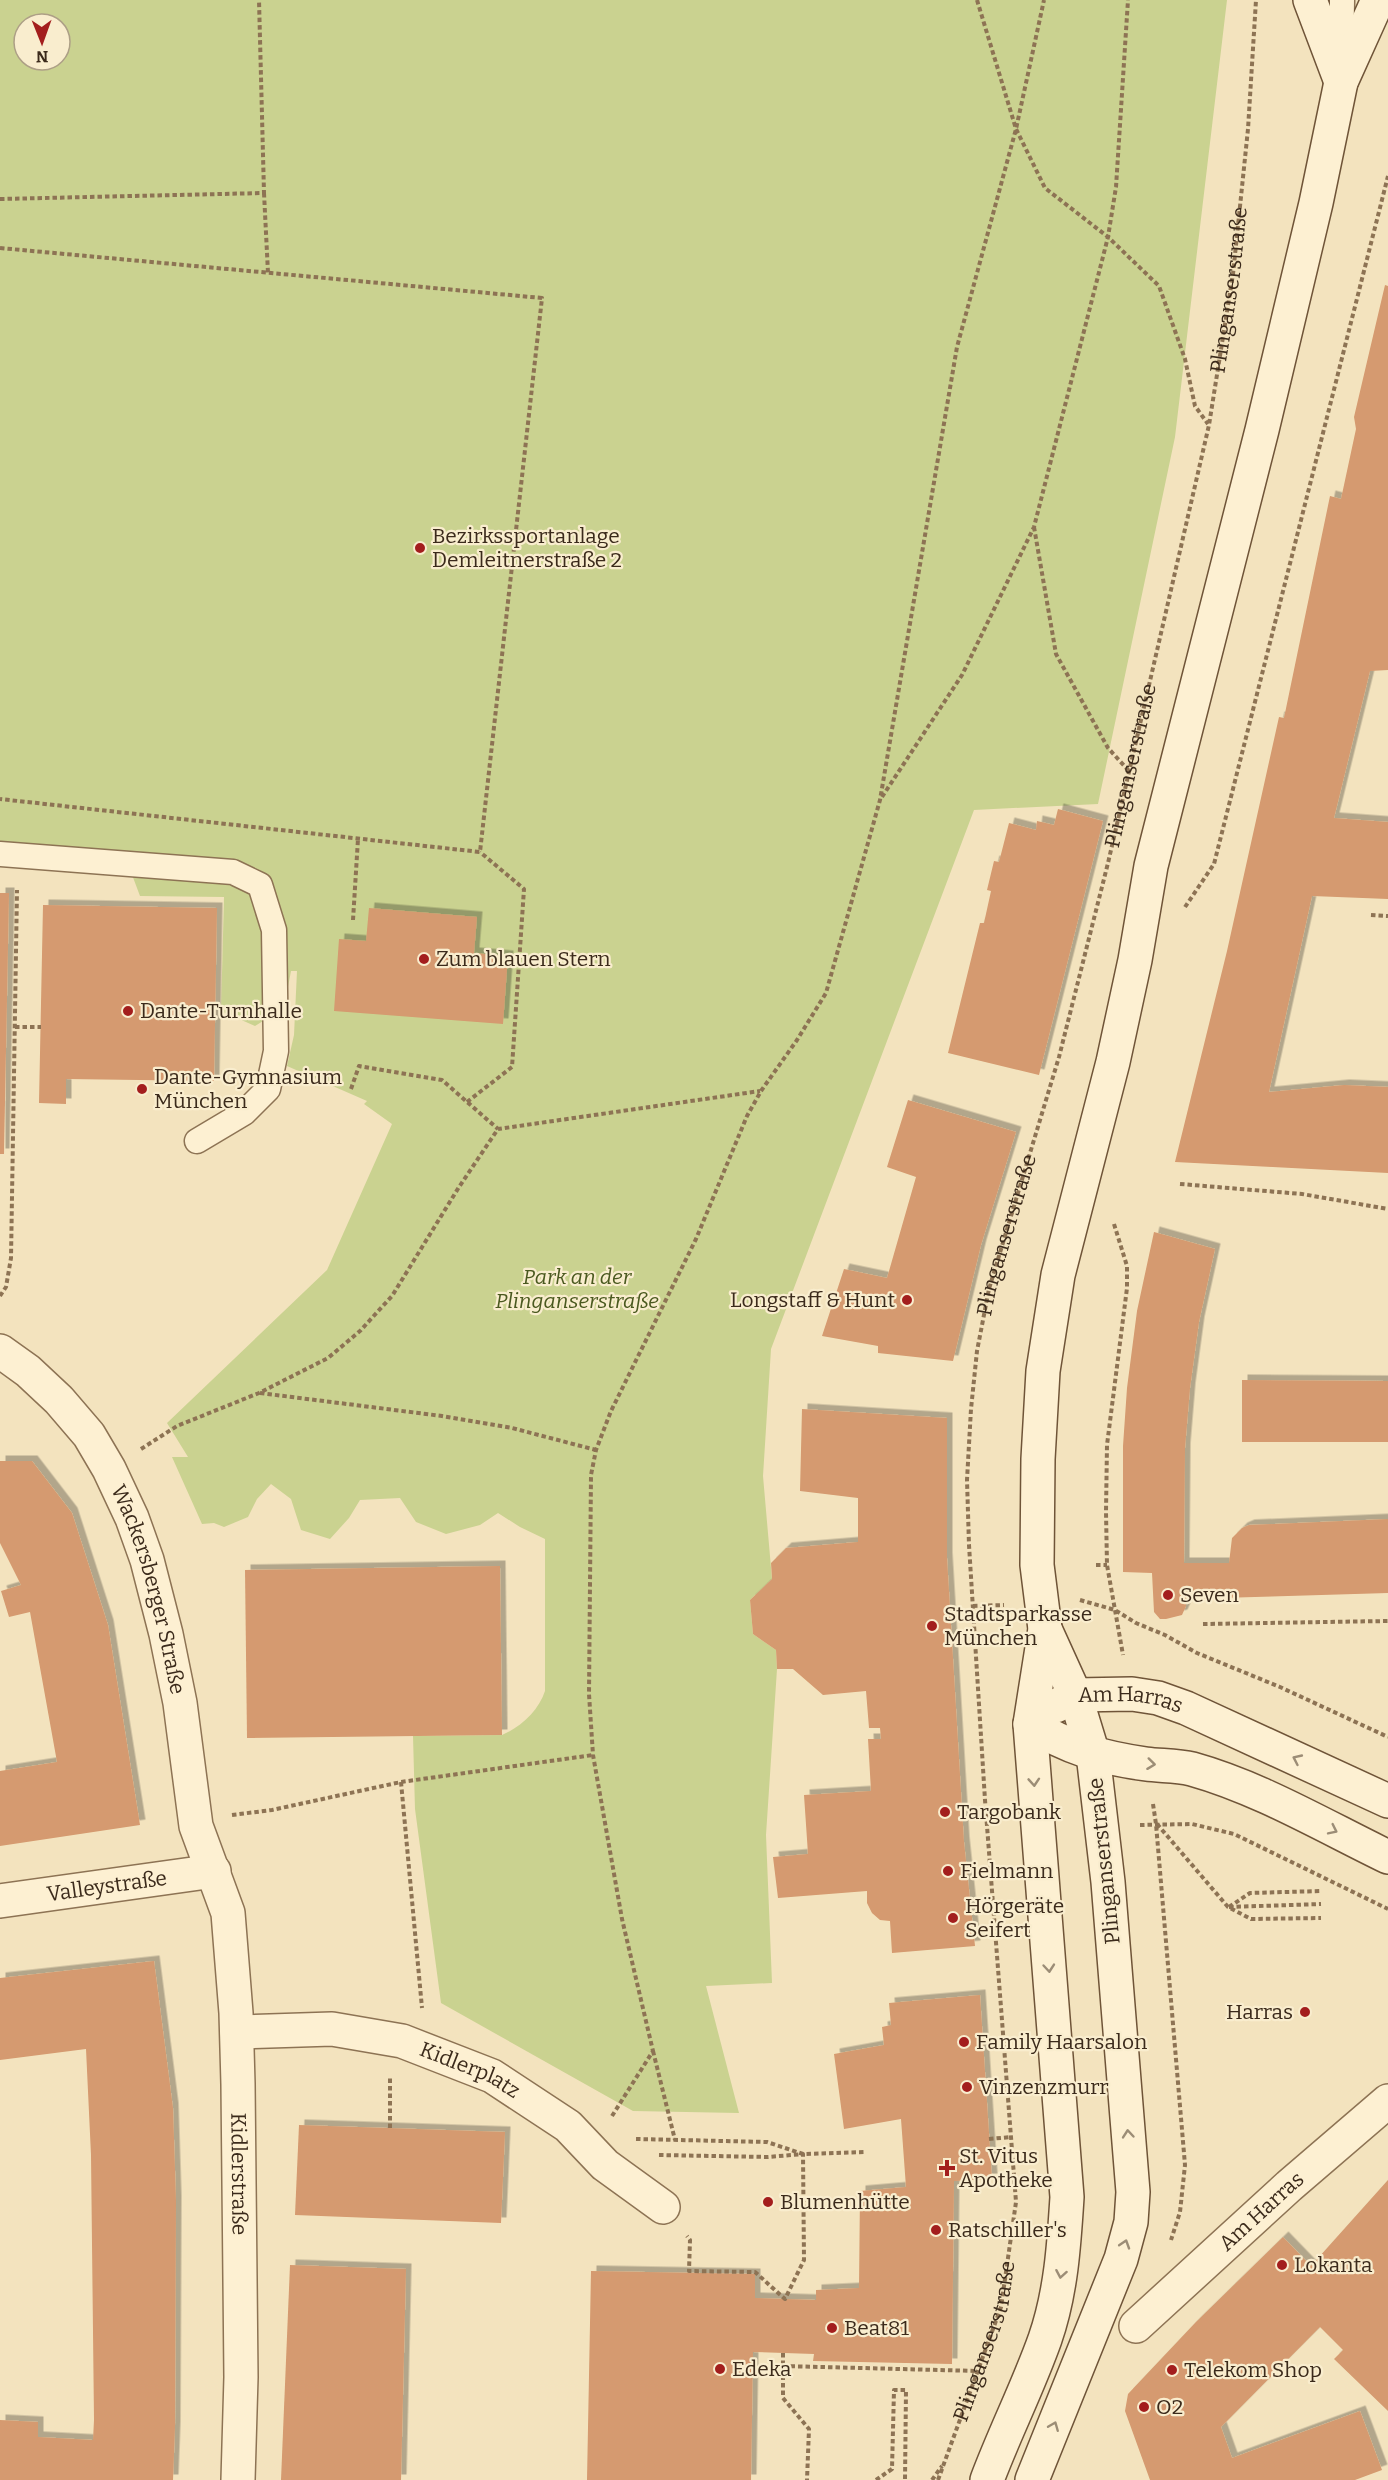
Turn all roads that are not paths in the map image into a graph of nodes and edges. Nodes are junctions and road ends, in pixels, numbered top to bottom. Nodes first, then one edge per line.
1 (1349, 7) edge
2 (1341, 82) junction
3 (0, 854) edge
4 (197, 1141) dead end
5 (0, 1351) edge
6 (1045, 1629) junction
7 (1075, 1695) junction
8 (1030, 1724) junction
9 (1093, 1754) junction
10 (1388, 1800) edge
11 (1388, 1857) edge
12 (214, 1871) junction
13 (0, 1901) edge
14 (237, 2032) junction
15 (1388, 2101) edge
16 (663, 2207) dead end
17 (1136, 2326) dead end
18 (238, 2480) edge
19 (987, 2480) edge
20 (1032, 2480) edge

1 - 2 main road, Plinganserstraße
1 - 2 main road, Plinganserstraße
2 - 6 main road, Plinganserstraße
3 - 4 lane
5 - 12 main road, Wackersberger Straße
6 - 7 main road, Plinganserstraße
6 - 8 main road, Plinganserstraße
7 - 8 main road, Am Harras
7 - 9 main road, Plinganserstraße
10 -> 7 main road, Am Harras
8 - 9 main road
8 -> 19 main road, Plinganserstraße
9 -> 11 main road
20 -> 9 main road, Plinganserstraße
12 - 13 main road, Valleystraße
12 - 14 main road, Kidlerstraße
14 - 16 main road, Kidlerplatz
14 - 18 main road, Kidlerstraße
15 - 17 main road, Am Harras

